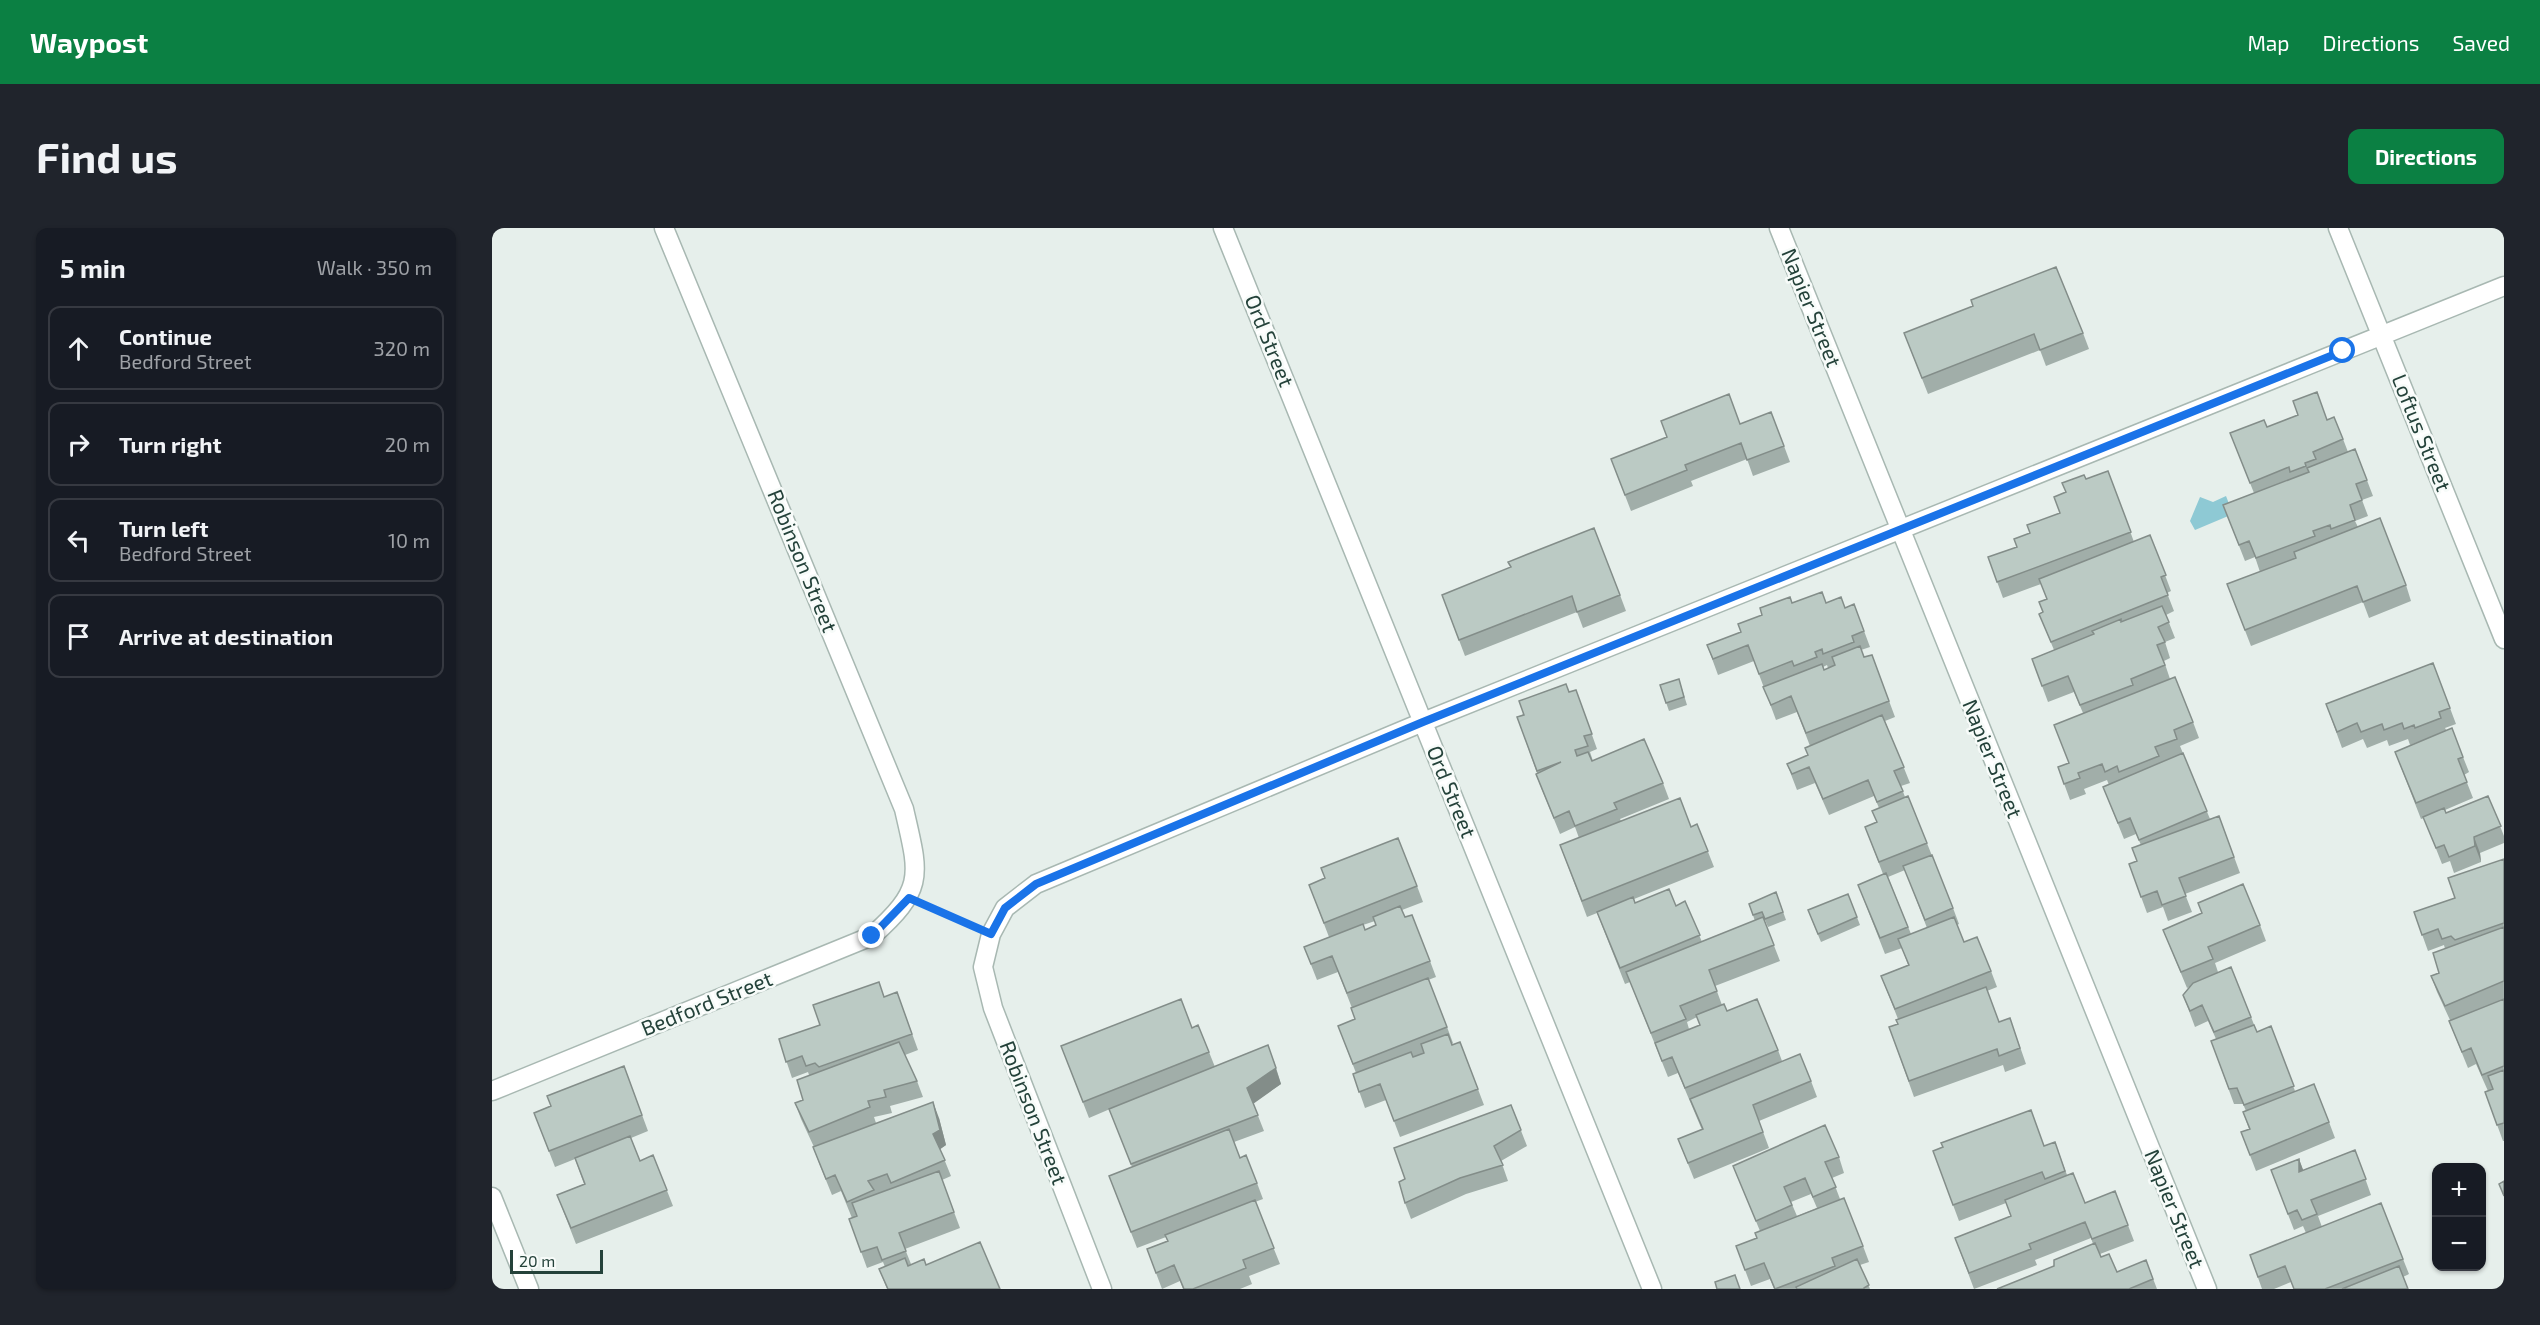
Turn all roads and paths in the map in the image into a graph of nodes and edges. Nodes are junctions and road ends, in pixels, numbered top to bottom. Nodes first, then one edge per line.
1 (664, 228) edge
2 (1223, 228) edge
3 (1779, 228) edge
4 (2338, 228) edge
5 (2504, 286) edge
6 (2381, 335) junction
7 (1900, 529) junction
8 (2504, 639) edge
9 (1423, 722) junction
10 (909, 898) junction
11 (991, 934) junction
12 (492, 1091) edge
13 (492, 1197) edge
14 (529, 1289) edge
15 (1101, 1289) edge
16 (1652, 1289) edge
17 (2207, 1289) edge

1 - 10 street, Robinson Street
2 - 9 street, Ord Street
3 - 7 street, Napier Street
4 - 6 street, Loftus Street
5 - 6 street
6 - 7 street
6 - 8 street, Loftus Street
7 - 9 street
7 - 17 street, Napier Street
9 - 11 street
9 - 16 street, Ord Street
10 - 11 path
10 - 12 street, Bedford Street
11 - 15 street, Robinson Street
13 - 14 street

